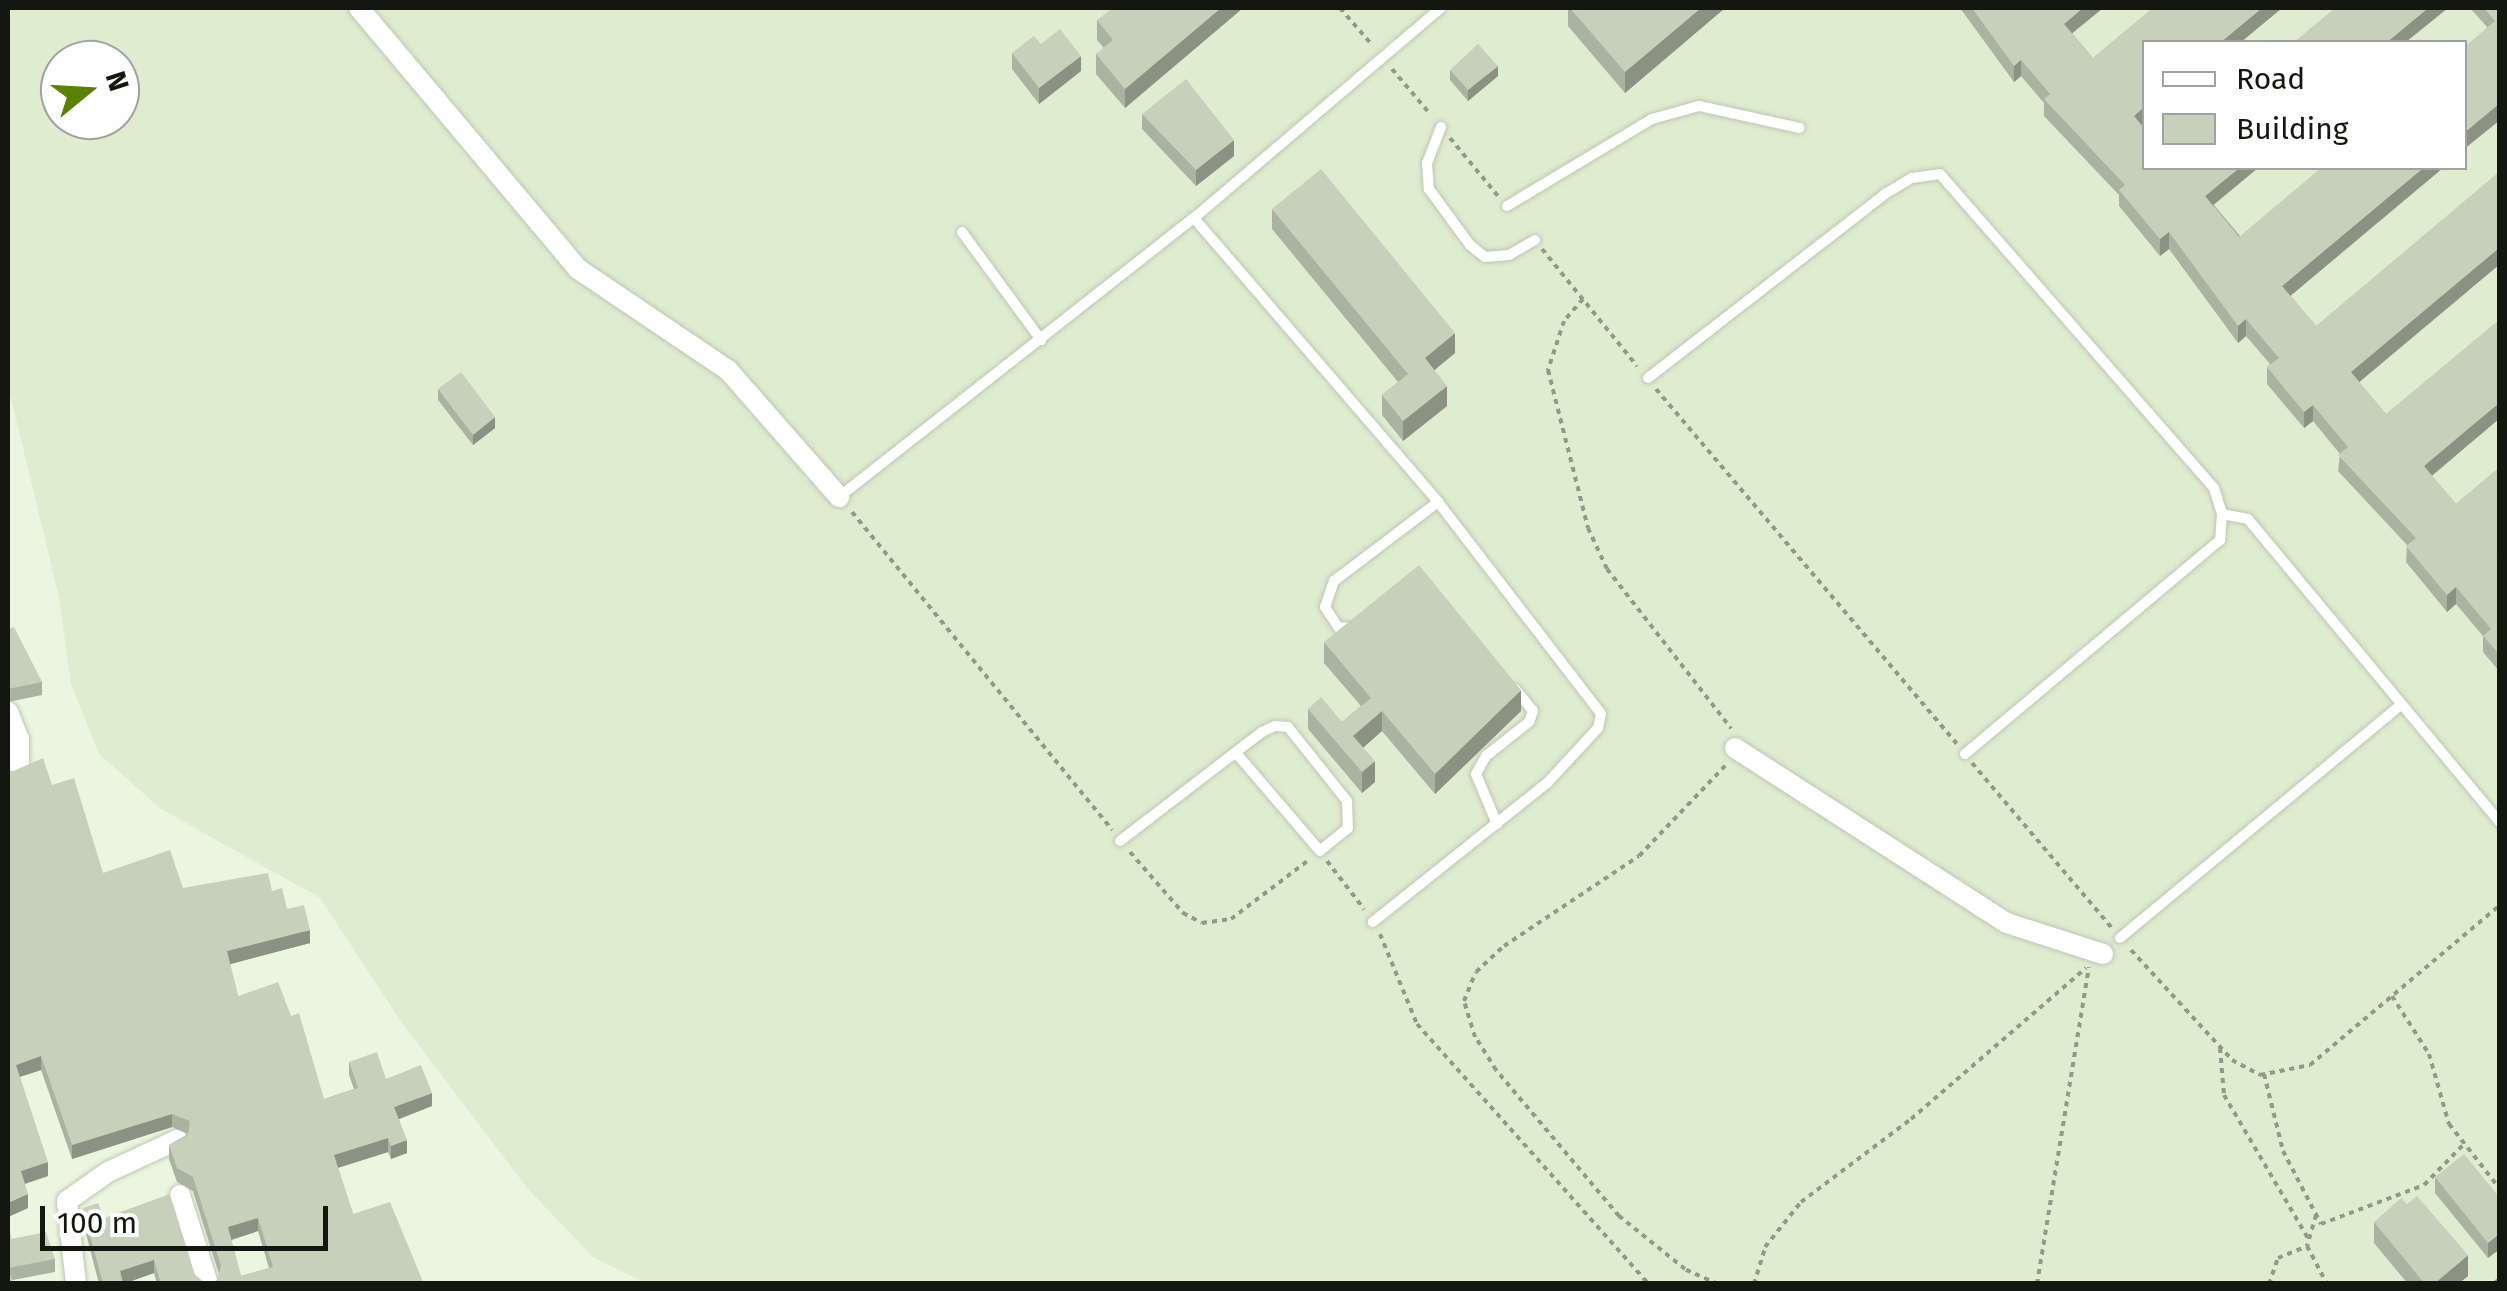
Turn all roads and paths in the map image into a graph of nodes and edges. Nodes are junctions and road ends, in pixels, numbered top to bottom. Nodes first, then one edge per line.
1 (359, 8) edge
2 (1340, 8) edge
3 (1441, 8) edge
4 (1382, 56) junction
5 (1441, 127) junction
6 (1800, 128) dead end
7 (1507, 206) joint
8 (1194, 218) junction
9 (962, 232) dead end
10 (1535, 240) joint
11 (1582, 299) junction
12 (1041, 340) junction
13 (1648, 378) junction
14 (839, 496) junction
15 (1438, 502) junction
16 (2222, 514) junction
17 (1366, 621) edge
18 (1501, 671) edge
19 (2401, 705) junction
20 (8, 712) edge
21 (1735, 748) junction
22 (1236, 752) junction
23 (1964, 754) junction
24 (8, 772) edge
25 (1497, 824) junction
26 (2500, 824) edge
27 (1120, 840) junction
28 (1320, 851) junction
29 (2500, 906) edge
30 (1374, 922) junction
31 (2120, 938) junction
32 (2096, 959) junction
33 (2392, 996) junction
34 (2220, 1048) junction
35 (2264, 1074) junction
36 (177, 1140) edge
37 (2463, 1145) junction
38 (2500, 1189) edge
39 (180, 1195) dead end
40 (2316, 1215) junction
41 (2308, 1243) junction
42 (2500, 1278) edge
43 (76, 1284) edge
44 (208, 1284) edge
45 (1649, 1284) edge
46 (1718, 1284) edge
47 (1754, 1284) edge
48 (2037, 1284) edge
49 (2269, 1284) edge
50 (2327, 1284) edge
51 (2494, 1284) edge

1 - 14 street
2 - 4 path
3 - 4 lane
4 - 5 path
4 - 8 lane
5 - 7 path
5 - 10 lane
6 - 7 lane
8 - 12 lane
8 - 15 lane
9 - 12 lane
10 - 11 path
11 - 13 path
11 - 21 path
12 - 14 lane
13 - 16 lane
13 - 23 path
14 - 27 path
15 - 17 lane
15 - 25 lane
16 - 19 lane
16 - 23 lane
18 - 25 lane
19 - 26 lane
19 - 31 lane
20 - 24 street
21 - 32 street
21 - 46 path
22 - 27 lane
22 - 28 lane
22 - 28 lane
23 - 31 path
25 - 30 lane
27 - 28 path
28 - 30 path
29 - 33 path
30 - 45 path
31 - 34 path
32 - 47 path
32 - 48 path
33 - 35 path
33 - 37 path
34 - 35 path
34 - 41 path
35 - 40 path
36 - 43 street
37 - 38 path
37 - 40 path
39 - 44 street
40 - 41 path
41 - 49 path
41 - 50 path
42 - 51 path

